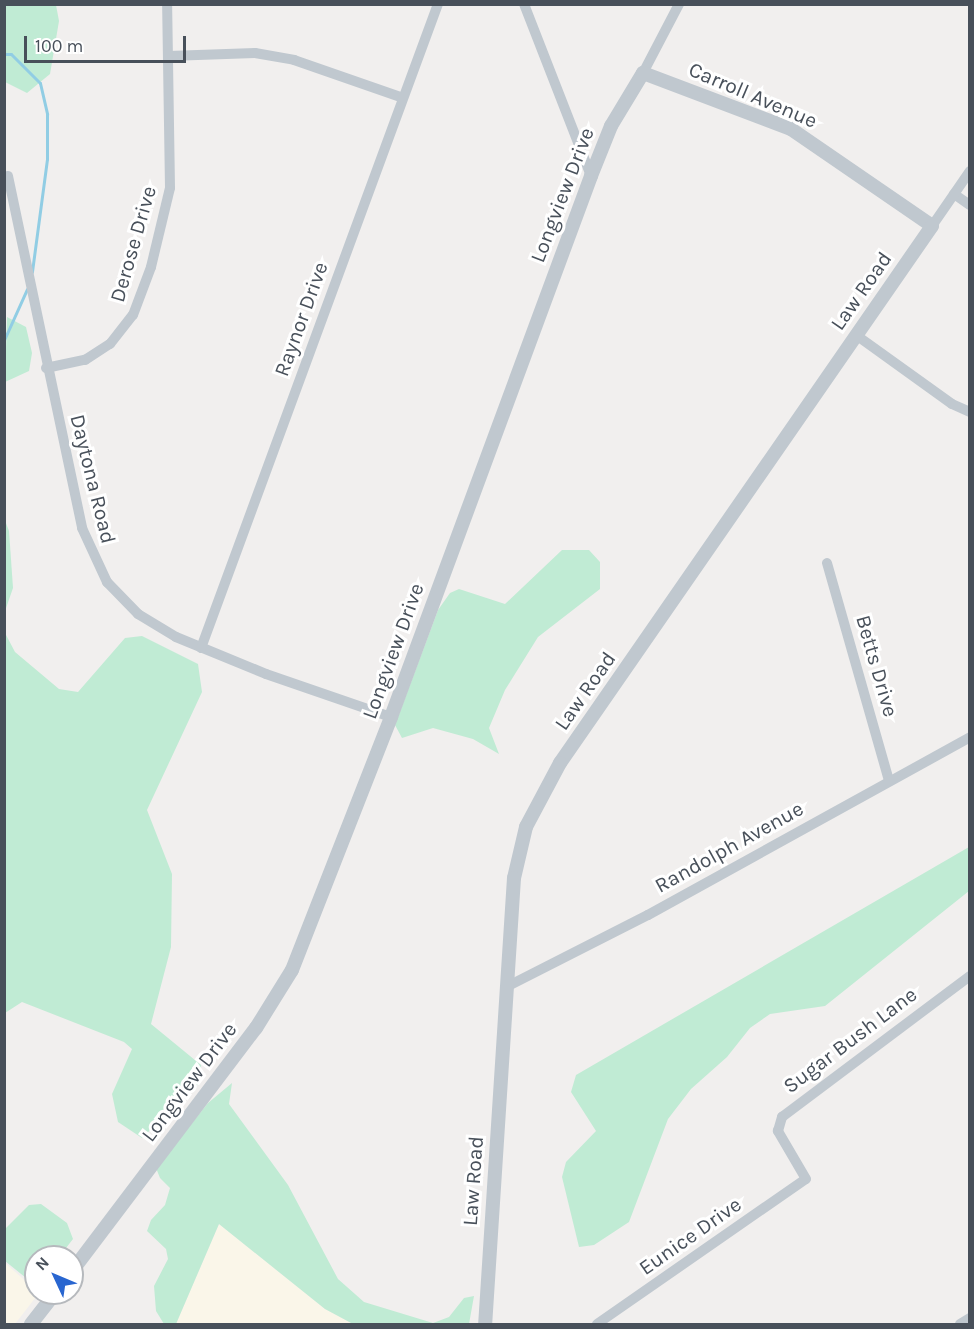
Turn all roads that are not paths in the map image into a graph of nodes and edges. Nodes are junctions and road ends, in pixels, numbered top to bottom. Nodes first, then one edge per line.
1 (166, 4) edge
2 (438, 4) edge
3 (524, 4) edge
4 (679, 4) edge
5 (169, 56) junction
6 (643, 73) junction
7 (403, 98) junction
8 (969, 171) edge
9 (8, 176) dead end
10 (591, 176) junction
11 (954, 194) junction
12 (969, 205) edge
13 (932, 226) junction
14 (856, 335) junction
15 (46, 368) junction
16 (969, 412) edge
17 (827, 562) dead end
18 (201, 648) junction
19 (391, 717) junction
20 (969, 736) edge
21 (889, 780) junction
22 (969, 976) edge
23 (506, 987) junction
24 (806, 1179) joint
25 (84, 1255) edge
26 (46, 1305) edge
27 (969, 1318) edge
28 (31, 1324) edge
29 (484, 1324) edge
30 (597, 1324) edge
31 (960, 1324) edge

1 - 5 street, Derose Drive
2 - 7 street, Raynor Drive
3 - 10 street
4 - 6 street, Longview Drive
5 - 7 street
5 - 15 street, Derose Drive
6 - 10 street, Longview Drive
6 - 13 street, Carroll Avenue
7 - 18 street, Raynor Drive
8 - 11 street, Law Road
9 - 15 street, Daytona Road
10 - 19 street, Longview Drive
11 - 12 street
11 - 13 street, Law Road
13 - 14 street, Law Road
14 - 16 street
14 - 23 street, Law Road
15 - 18 street, Daytona Road
17 - 21 street, Betts Drive
18 - 19 street, Daytona Road
19 - 25 street, Longview Drive
20 - 21 street, Randolph Avenue
21 - 23 street, Randolph Avenue
22 - 24 street, Sugar Bush Lane
23 - 29 street, Law Road
24 - 30 street, Eunice Drive
26 - 28 street
27 - 31 street

